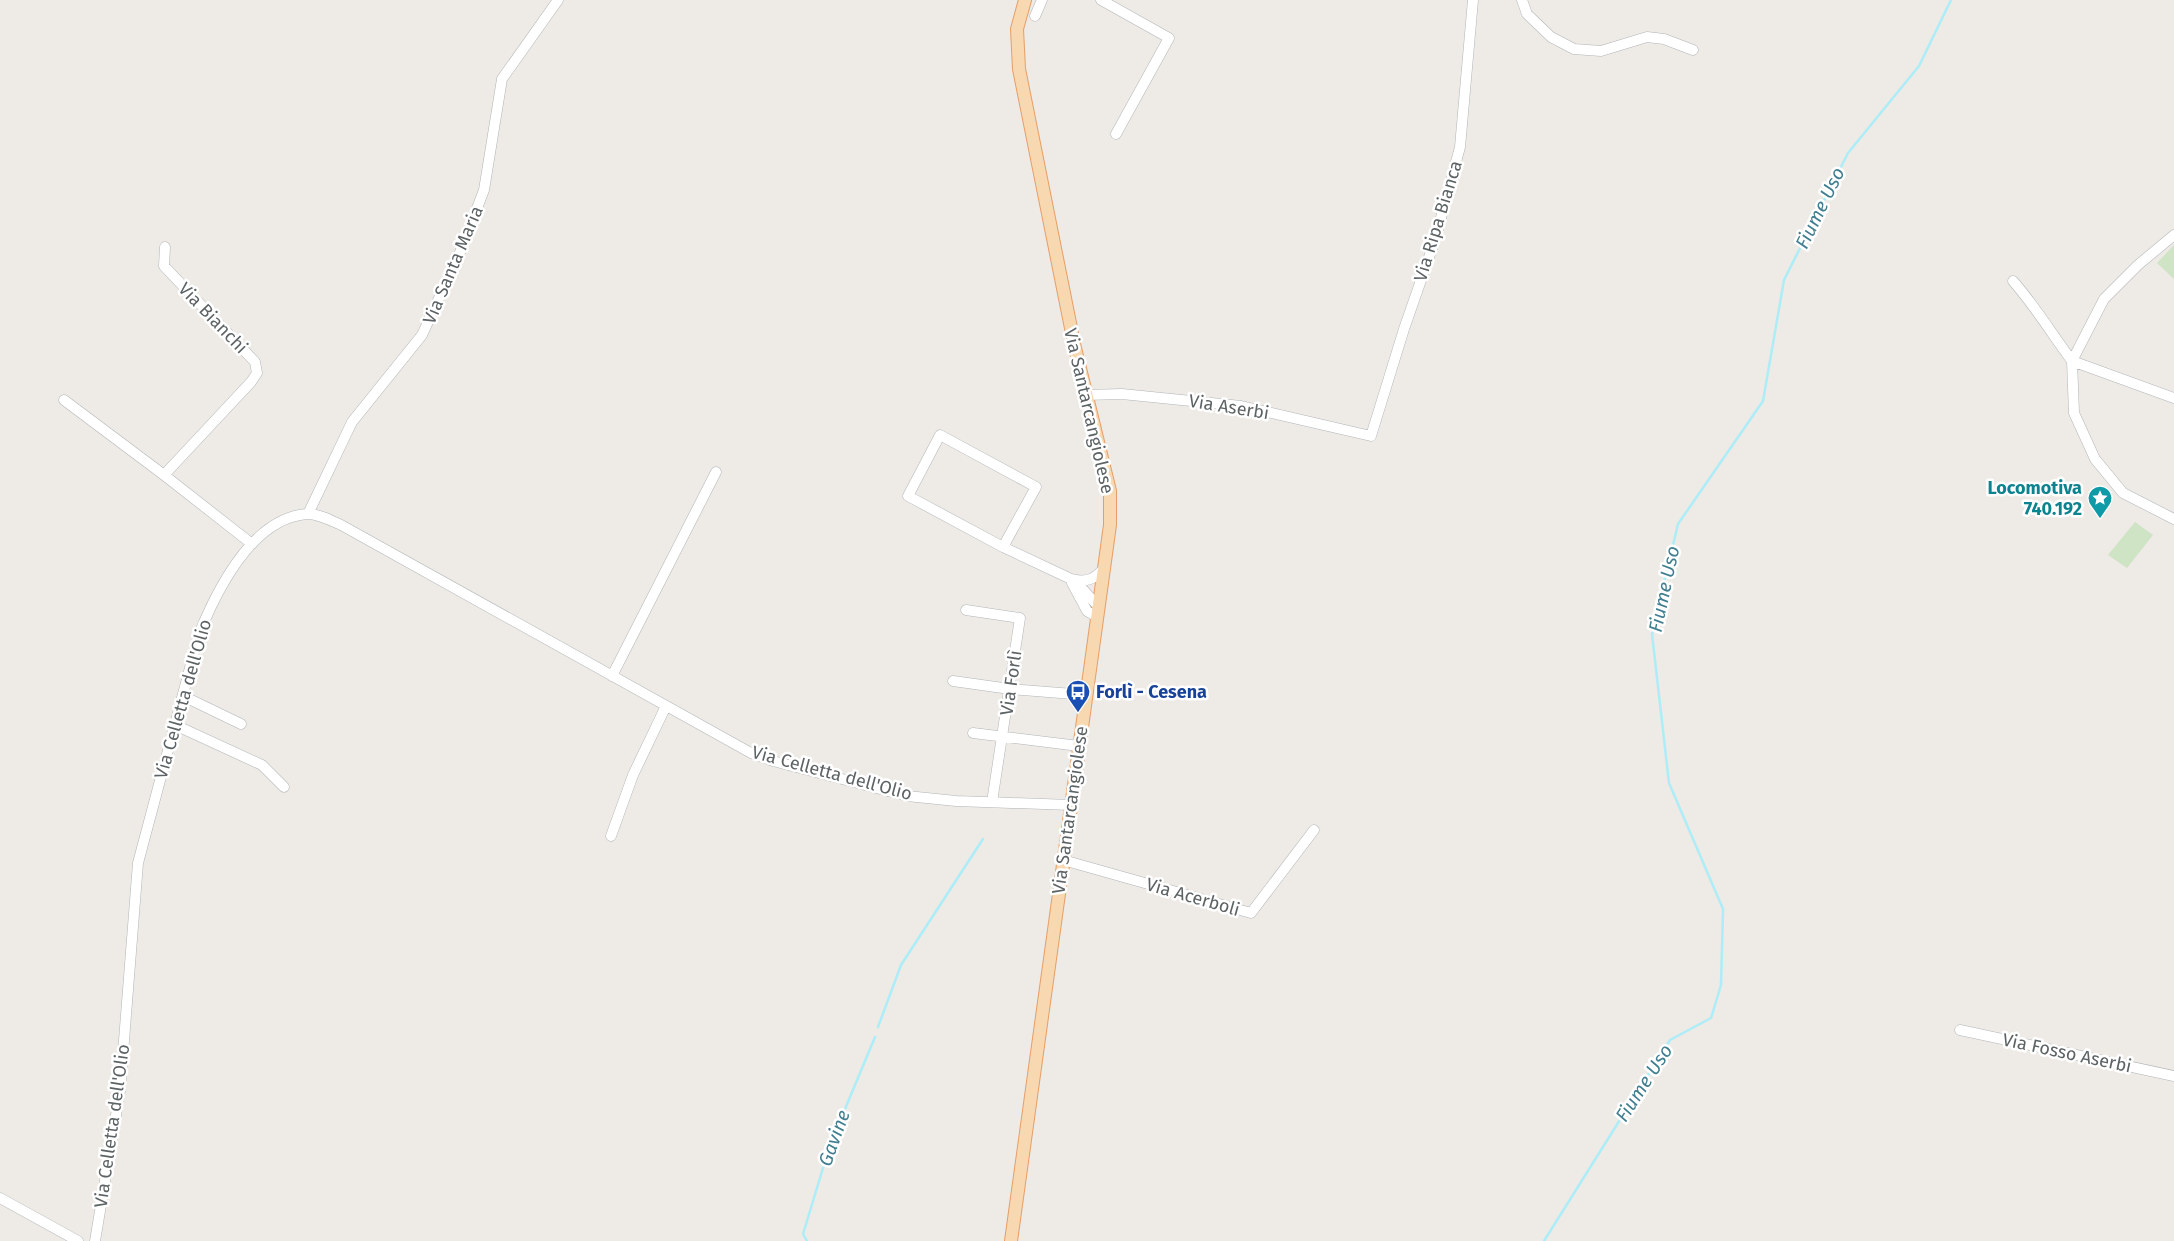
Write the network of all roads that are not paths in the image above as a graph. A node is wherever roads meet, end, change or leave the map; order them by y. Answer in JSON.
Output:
{"nodes":[{"id":1,"x":558,"y":0,"type":"edge"},
{"id":2,"x":1026,"y":0,"type":"edge"},
{"id":3,"x":1042,"y":0,"type":"edge"},
{"id":4,"x":1101,"y":0,"type":"edge"},
{"id":5,"x":1473,"y":0,"type":"edge"},
{"id":6,"x":1522,"y":0,"type":"edge"},
{"id":7,"x":1035,"y":16,"type":"dead end"},
{"id":8,"x":1693,"y":50,"type":"dead end"},
{"id":9,"x":1116,"y":134,"type":"dead end"},
{"id":10,"x":2174,"y":235,"type":"edge"},
{"id":11,"x":165,"y":247,"type":"dead end"},
{"id":12,"x":2013,"y":281,"type":"dead end"},
{"id":13,"x":2072,"y":361,"type":"junction"},
{"id":14,"x":1086,"y":394,"type":"junction"},
{"id":15,"x":2174,"y":398,"type":"edge"},
{"id":16,"x":64,"y":400,"type":"dead end"},
{"id":17,"x":1371,"y":436,"type":"joint"},
{"id":18,"x":716,"y":472,"type":"dead end"},
{"id":19,"x":164,"y":475,"type":"junction"},
{"id":20,"x":308,"y":514,"type":"junction"},
{"id":21,"x":2174,"y":519,"type":"edge"},
{"id":22,"x":252,"y":544,"type":"junction"},
{"id":23,"x":1004,"y":546,"type":"junction"},
{"id":24,"x":1106,"y":566,"type":"junction"},
{"id":25,"x":1069,"y":578,"type":"junction"},
{"id":26,"x":966,"y":610,"type":"dead end"},
{"id":27,"x":1097,"y":611,"type":"junction"},
{"id":28,"x":612,"y":676,"type":"junction"},
{"id":29,"x":953,"y":681,"type":"dead end"},
{"id":30,"x":1010,"y":689,"type":"junction"},
{"id":31,"x":1086,"y":695,"type":"junction"},
{"id":32,"x":183,"y":696,"type":"junction"},
{"id":33,"x":666,"y":706,"type":"junction"},
{"id":34,"x":240,"y":724,"type":"dead end"},
{"id":35,"x":175,"y":725,"type":"junction"},
{"id":36,"x":973,"y":733,"type":"dead end"},
{"id":37,"x":1003,"y":737,"type":"junction"},
{"id":38,"x":1079,"y":746,"type":"junction"},
{"id":39,"x":284,"y":787,"type":"dead end"},
{"id":40,"x":992,"y":802,"type":"junction"},
{"id":41,"x":1070,"y":805,"type":"junction"},
{"id":42,"x":1314,"y":830,"type":"dead end"},
{"id":43,"x":611,"y":836,"type":"dead end"},
{"id":44,"x":1063,"y":860,"type":"junction"},
{"id":45,"x":1960,"y":1030,"type":"dead end"},
{"id":46,"x":2174,"y":1076,"type":"edge"},
{"id":47,"x":0,"y":1198,"type":"edge"},
{"id":48,"x":78,"y":1241,"type":"edge"},
{"id":49,"x":95,"y":1241,"type":"edge"},
{"id":50,"x":1011,"y":1241,"type":"edge"}],
"edges":[{"from":1,"to":20,"type":"street","name":"Via Santa Maria"},
{"from":2,"to":14,"type":"main road","name":"Via Santarcangiolese"},
{"from":3,"to":7,"type":"street"},
{"from":4,"to":9,"type":"street"},
{"from":5,"to":17,"type":"street","name":"Via Ripa Bianca"},
{"from":6,"to":8,"type":"street"},
{"from":10,"to":13,"type":"street"},
{"from":11,"to":19,"type":"street","name":"Via Bianchi"},
{"from":12,"to":13,"type":"street"},
{"from":13,"to":15,"type":"street"},
{"from":13,"to":21,"type":"street"},
{"from":14,"to":17,"type":"street","name":"Via Aserbi"},
{"from":14,"to":24,"type":"main road","name":"Via Santarcangiolese"},
{"from":16,"to":19,"type":"street"},
{"from":18,"to":28,"type":"street"},
{"from":19,"to":22,"type":"street"},
{"from":20,"to":22,"type":"street","name":"Via Celletta dell'Olio"},
{"from":20,"to":28,"type":"street","name":"Via Celletta dell'Olio"},
{"from":22,"to":32,"type":"street","name":"Via Celletta dell'Olio"},
{"from":23,"to":23,"type":"street"},
{"from":23,"to":25,"type":"street"},
{"from":24,"to":25,"type":"street"},
{"from":24,"to":27,"type":"main road","name":"Via Santarcangiolese"},
{"from":25,"to":27,"type":"street"},
{"from":26,"to":30,"type":"street","name":"Via Forlì"},
{"from":27,"to":31,"type":"main road","name":"Via Santarcangiolese"},
{"from":28,"to":33,"type":"street","name":"Via Celletta dell'Olio"},
{"from":29,"to":30,"type":"street"},
{"from":30,"to":31,"type":"street"},
{"from":30,"to":37,"type":"street","name":"Via Forlì"},
{"from":31,"to":38,"type":"main road","name":"Via Santarcangiolese"},
{"from":32,"to":34,"type":"street"},
{"from":32,"to":35,"type":"street","name":"Via Celletta dell'Olio"},
{"from":33,"to":40,"type":"street","name":"Via Celletta dell'Olio"},
{"from":33,"to":43,"type":"street"},
{"from":35,"to":39,"type":"street"},
{"from":35,"to":49,"type":"street","name":"Via Celletta dell'Olio"},
{"from":36,"to":37,"type":"street"},
{"from":37,"to":38,"type":"street"},
{"from":37,"to":40,"type":"street","name":"Via Forlì"},
{"from":38,"to":41,"type":"main road","name":"Via Santarcangiolese"},
{"from":40,"to":41,"type":"street","name":"Via Celletta dell'Olio"},
{"from":41,"to":44,"type":"main road","name":"Via Santarcangiolese"},
{"from":42,"to":44,"type":"street","name":"Via Acerboli"},
{"from":44,"to":50,"type":"main road","name":"Via Santarcangiolese"},
{"from":45,"to":46,"type":"street","name":"Via Fosso Aserbi"},
{"from":47,"to":48,"type":"street"}]}
